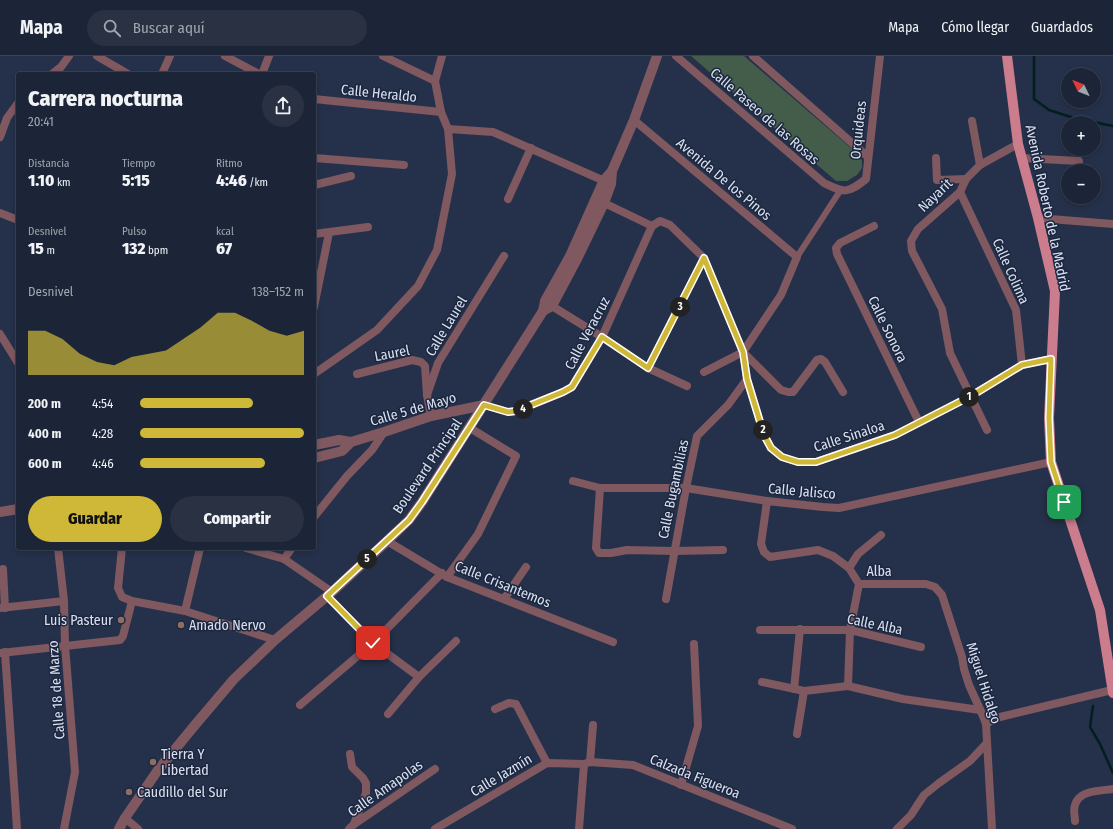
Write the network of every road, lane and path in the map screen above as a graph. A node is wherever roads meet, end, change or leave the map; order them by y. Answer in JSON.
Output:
{"nodes":[{"id":1,"x":69,"y":56,"type":"edge"},
{"id":2,"x":97,"y":56,"type":"edge"},
{"id":3,"x":170,"y":56,"type":"edge"},
{"id":4,"x":225,"y":56,"type":"edge"},
{"id":5,"x":269,"y":56,"type":"edge"},
{"id":6,"x":383,"y":56,"type":"edge"},
{"id":7,"x":442,"y":56,"type":"edge"},
{"id":8,"x":656,"y":56,"type":"edge"},
{"id":9,"x":676,"y":56,"type":"edge"},
{"id":10,"x":753,"y":56,"type":"edge"},
{"id":11,"x":880,"y":56,"type":"edge"},
{"id":12,"x":1006,"y":56,"type":"edge"},
{"id":13,"x":55,"y":72,"type":"edge"},
{"id":14,"x":125,"y":72,"type":"edge"},
{"id":15,"x":163,"y":72,"type":"edge"},
{"id":16,"x":256,"y":72,"type":"edge"},
{"id":17,"x":261,"y":72,"type":"edge"},
{"id":18,"x":435,"y":81,"type":"junction"},
{"id":19,"x":316,"y":100,"type":"edge"},
{"id":20,"x":16,"y":106,"type":"edge"},
{"id":21,"x":441,"y":112,"type":"junction"},
{"id":22,"x":634,"y":120,"type":"junction"},
{"id":23,"x":972,"y":121,"type":"dead end"},
{"id":24,"x":448,"y":129,"type":"junction"},
{"id":25,"x":0,"y":137,"type":"edge"},
{"id":26,"x":1018,"y":144,"type":"junction"},
{"id":27,"x":531,"y":148,"type":"junction"},
{"id":28,"x":868,"y":157,"type":"junction"},
{"id":29,"x":316,"y":158,"type":"edge"},
{"id":30,"x":936,"y":158,"type":"dead end"},
{"id":31,"x":1021,"y":158,"type":"junction"},
{"id":32,"x":1080,"y":160,"type":"dead end"},
{"id":33,"x":404,"y":165,"type":"dead end"},
{"id":34,"x":980,"y":165,"type":"junction"},
{"id":35,"x":351,"y":176,"type":"dead end"},
{"id":36,"x":966,"y":179,"type":"junction"},
{"id":37,"x":608,"y":182,"type":"junction"},
{"id":38,"x":316,"y":185,"type":"edge"},
{"id":39,"x":840,"y":191,"type":"junction"},
{"id":40,"x":960,"y":192,"type":"junction"},
{"id":41,"x":508,"y":199,"type":"dead end"},
{"id":42,"x":600,"y":201,"type":"junction"},
{"id":43,"x":0,"y":213,"type":"edge"},
{"id":44,"x":1038,"y":218,"type":"junction"},
{"id":45,"x":16,"y":219,"type":"edge"},
{"id":46,"x":1113,"y":224,"type":"edge"},
{"id":47,"x":652,"y":226,"type":"junction"},
{"id":48,"x":874,"y":226,"type":"dead end"},
{"id":49,"x":368,"y":227,"type":"dead end"},
{"id":50,"x":329,"y":233,"type":"junction"},
{"id":51,"x":316,"y":234,"type":"edge"},
{"id":52,"x":504,"y":256,"type":"dead end"},
{"id":53,"x":797,"y":257,"type":"junction"},
{"id":54,"x":704,"y":258,"type":"junction"},
{"id":55,"x":316,"y":297,"type":"edge"},
{"id":56,"x":547,"y":306,"type":"junction"},
{"id":57,"x":0,"y":334,"type":"edge"},
{"id":58,"x":602,"y":337,"type":"junction"},
{"id":59,"x":743,"y":352,"type":"junction"},
{"id":60,"x":1051,"y":359,"type":"junction"},
{"id":61,"x":16,"y":360,"type":"edge"},
{"id":62,"x":1022,"y":365,"type":"junction"},
{"id":63,"x":648,"y":368,"type":"junction"},
{"id":64,"x":704,"y":372,"type":"dead end"},
{"id":65,"x":316,"y":373,"type":"edge"},
{"id":66,"x":358,"y":374,"type":"dead end"},
{"id":67,"x":747,"y":379,"type":"junction"},
{"id":68,"x":687,"y":386,"type":"dead end"},
{"id":69,"x":843,"y":392,"type":"dead end"},
{"id":70,"x":427,"y":395,"type":"junction"},
{"id":71,"x":971,"y":396,"type":"junction"},
{"id":72,"x":484,"y":405,"type":"junction"},
{"id":73,"x":430,"y":416,"type":"junction"},
{"id":74,"x":919,"y":422,"type":"junction"},
{"id":75,"x":470,"y":428,"type":"junction"},
{"id":76,"x":987,"y":430,"type":"dead end"},
{"id":77,"x":384,"y":432,"type":"junction"},
{"id":78,"x":351,"y":442,"type":"junction"},
{"id":79,"x":316,"y":446,"type":"edge"},
{"id":80,"x":316,"y":458,"type":"edge"},
{"id":81,"x":1051,"y":462,"type":"junction"},
{"id":82,"x":573,"y":481,"type":"dead end"},
{"id":83,"x":600,"y":488,"type":"junction"},
{"id":84,"x":686,"y":488,"type":"junction"},
{"id":85,"x":767,"y":501,"type":"junction"},
{"id":86,"x":16,"y":509,"type":"edge"},
{"id":87,"x":0,"y":512,"type":"edge"},
{"id":88,"x":316,"y":515,"type":"edge"},
{"id":89,"x":881,"y":535,"type":"dead end"},
{"id":90,"x":387,"y":541,"type":"junction"},
{"id":91,"x":58,"y":550,"type":"edge"},
{"id":92,"x":122,"y":550,"type":"edge"},
{"id":93,"x":200,"y":550,"type":"edge"},
{"id":94,"x":253,"y":550,"type":"edge"},
{"id":95,"x":291,"y":550,"type":"edge"},
{"id":96,"x":723,"y":550,"type":"dead end"},
{"id":97,"x":674,"y":551,"type":"junction"},
{"id":98,"x":284,"y":559,"type":"junction"},
{"id":99,"x":526,"y":567,"type":"dead end"},
{"id":100,"x":849,"y":568,"type":"junction"},
{"id":101,"x":3,"y":569,"type":"dead end"},
{"id":102,"x":445,"y":575,"type":"junction"},
{"id":103,"x":859,"y":584,"type":"junction"},
{"id":104,"x":330,"y":594,"type":"junction"},
{"id":105,"x":942,"y":595,"type":"joint"},
{"id":106,"x":504,"y":599,"type":"junction"},
{"id":107,"x":666,"y":599,"type":"dead end"},
{"id":108,"x":64,"y":601,"type":"junction"},
{"id":109,"x":132,"y":601,"type":"junction"},
{"id":110,"x":3,"y":608,"type":"edge"},
{"id":111,"x":185,"y":612,"type":"junction"},
{"id":112,"x":800,"y":629,"type":"junction"},
{"id":113,"x":760,"y":630,"type":"dead end"},
{"id":114,"x":850,"y":630,"type":"junction"},
{"id":115,"x":275,"y":640,"type":"junction"},
{"id":116,"x":456,"y":641,"type":"dead end"},
{"id":117,"x":613,"y":642,"type":"dead end"},
{"id":118,"x":373,"y":643,"type":"junction"},
{"id":119,"x":694,"y":644,"type":"dead end"},
{"id":120,"x":65,"y":646,"type":"junction"},
{"id":121,"x":921,"y":647,"type":"dead end"},
{"id":122,"x":2,"y":652,"type":"edge"},
{"id":123,"x":419,"y":677,"type":"junction"},
{"id":124,"x":762,"y":682,"type":"dead end"},
{"id":125,"x":848,"y":686,"type":"junction"},
{"id":126,"x":794,"y":689,"type":"junction"},
{"id":127,"x":1112,"y":691,"type":"edge"},
{"id":128,"x":804,"y":692,"type":"junction"},
{"id":129,"x":300,"y":705,"type":"dead end"},
{"id":130,"x":495,"y":709,"type":"dead end"},
{"id":131,"x":980,"y":710,"type":"junction"},
{"id":132,"x":388,"y":714,"type":"dead end"},
{"id":133,"x":986,"y":724,"type":"junction"},
{"id":134,"x":593,"y":725,"type":"dead end"},
{"id":135,"x":797,"y":734,"type":"dead end"},
{"id":136,"x":986,"y":744,"type":"junction"},
{"id":137,"x":350,"y":754,"type":"dead end"},
{"id":138,"x":547,"y":763,"type":"junction"},
{"id":139,"x":587,"y":763,"type":"junction"},
{"id":140,"x":435,"y":769,"type":"dead end"},
{"id":141,"x":681,"y":785,"type":"junction"},
{"id":142,"x":1113,"y":789,"type":"edge"},
{"id":143,"x":125,"y":818,"type":"junction"},
{"id":144,"x":1075,"y":821,"type":"dead end"},
{"id":145,"x":351,"y":827,"type":"edge"},
{"id":146,"x":16,"y":829,"type":"edge"},
{"id":147,"x":64,"y":829,"type":"edge"},
{"id":148,"x":119,"y":829,"type":"edge"},
{"id":149,"x":138,"y":829,"type":"edge"},
{"id":150,"x":436,"y":829,"type":"edge"},
{"id":151,"x":580,"y":829,"type":"edge"},
{"id":152,"x":792,"y":829,"type":"edge"},
{"id":153,"x":897,"y":829,"type":"edge"},
{"id":154,"x":992,"y":829,"type":"edge"}],
"edges":[{"from":1,"to":13,"type":"street"},
{"from":2,"to":14,"type":"street"},
{"from":3,"to":15,"type":"street"},
{"from":4,"to":16,"type":"street"},
{"from":5,"to":17,"type":"street"},
{"from":6,"to":18,"type":"street"},
{"from":7,"to":18,"type":"street"},
{"from":8,"to":22,"type":"street","name":"Boulevard Principal"},
{"from":9,"to":39,"type":"street","name":"Calle Paseo de las Rosas"},
{"from":10,"to":28,"type":"street"},
{"from":11,"to":28,"type":"street","name":"Orquideas"},
{"from":12,"to":26,"type":"main road","name":"Avenida Roberto de la Madrid"},
{"from":18,"to":21,"type":"street"},
{"from":19,"to":21,"type":"street","name":"Calle Heraldo"},
{"from":20,"to":25,"type":"street"},
{"from":21,"to":24,"type":"street"},
{"from":22,"to":37,"type":"street","name":"Boulevard Principal"},
{"from":22,"to":53,"type":"street","name":"Avenida De los Pinos"},
{"from":23,"to":34,"type":"street"},
{"from":24,"to":27,"type":"street"},
{"from":24,"to":65,"type":"street"},
{"from":26,"to":31,"type":"main road","name":"Avenida Roberto de la Madrid"},
{"from":26,"to":34,"type":"street","name":"Nayarit"},
{"from":27,"to":37,"type":"street"},
{"from":27,"to":41,"type":"street"},
{"from":28,"to":39,"type":"street","name":"Orquideas"},
{"from":29,"to":33,"type":"street"},
{"from":30,"to":36,"type":"street"},
{"from":31,"to":32,"type":"street"},
{"from":31,"to":44,"type":"main road","name":"Avenida Roberto de la Madrid"},
{"from":34,"to":36,"type":"street","name":"Nayarit"},
{"from":35,"to":38,"type":"street"},
{"from":36,"to":40,"type":"street","name":"Nayarit"},
{"from":37,"to":42,"type":"street","name":"Boulevard Principal"},
{"from":39,"to":53,"type":"street"},
{"from":40,"to":62,"type":"street","name":"Calle Colima"},
{"from":40,"to":71,"type":"street","name":"Nayarit"},
{"from":42,"to":47,"type":"street"},
{"from":42,"to":56,"type":"street","name":"Boulevard Principal"},
{"from":43,"to":45,"type":"street"},
{"from":44,"to":46,"type":"street"},
{"from":44,"to":60,"type":"main road","name":"Avenida Roberto de la Madrid"},
{"from":47,"to":54,"type":"street"},
{"from":47,"to":58,"type":"street","name":"Calle Veracruz"},
{"from":48,"to":74,"type":"street","name":"Calle Sonora"},
{"from":49,"to":50,"type":"street"},
{"from":50,"to":51,"type":"street"},
{"from":50,"to":55,"type":"street"},
{"from":52,"to":70,"type":"street","name":"Calle Laurel"},
{"from":53,"to":59,"type":"street"},
{"from":54,"to":59,"type":"street","name":"Calle Sinaloa"},
{"from":54,"to":63,"type":"street"},
{"from":56,"to":58,"type":"street"},
{"from":56,"to":72,"type":"street","name":"Boulevard Principal"},
{"from":57,"to":61,"type":"street"},
{"from":58,"to":63,"type":"street"},
{"from":58,"to":72,"type":"street","name":"Calle Veracruz"},
{"from":59,"to":64,"type":"street"},
{"from":59,"to":67,"type":"street","name":"Calle Sinaloa"},
{"from":59,"to":69,"type":"street"},
{"from":60,"to":62,"type":"street","name":"Calle Sinaloa"},
{"from":60,"to":81,"type":"main road","name":"Avenida Roberto de la Madrid"},
{"from":62,"to":71,"type":"street","name":"Calle Sinaloa"},
{"from":63,"to":68,"type":"street"},
{"from":66,"to":70,"type":"street","name":"Laurel"},
{"from":67,"to":74,"type":"street","name":"Calle Sinaloa"},
{"from":67,"to":84,"type":"street","name":"Calle Bugambilias"},
{"from":70,"to":73,"type":"street","name":"Calle Laurel"},
{"from":71,"to":74,"type":"street","name":"Calle Sinaloa"},
{"from":71,"to":76,"type":"street"},
{"from":72,"to":73,"type":"street","name":"Calle 5 de Mayo"},
{"from":72,"to":75,"type":"street","name":"Boulevard Principal"},
{"from":73,"to":77,"type":"street","name":"Calle 5 de Mayo"},
{"from":75,"to":90,"type":"street","name":"Boulevard Principal"},
{"from":75,"to":102,"type":"street"},
{"from":77,"to":78,"type":"street","name":"Calle 5 de Mayo"},
{"from":77,"to":88,"type":"street"},
{"from":78,"to":79,"type":"street","name":"Calle 5 de Mayo"},
{"from":78,"to":80,"type":"street","name":"Calle 5 de Mayo"},
{"from":81,"to":85,"type":"street","name":"Calle Jalisco"},
{"from":81,"to":127,"type":"main road","name":"Avenida Roberto de la Madrid"},
{"from":82,"to":83,"type":"street","name":"Calle Jalisco"},
{"from":83,"to":84,"type":"street","name":"Calle Jalisco"},
{"from":83,"to":97,"type":"street"},
{"from":84,"to":85,"type":"street","name":"Calle Jalisco"},
{"from":84,"to":97,"type":"street","name":"Calle Bugambilias"},
{"from":85,"to":100,"type":"street"},
{"from":86,"to":87,"type":"street"},
{"from":89,"to":100,"type":"street"},
{"from":90,"to":102,"type":"street","name":"Calle Crisantemos"},
{"from":90,"to":104,"type":"street","name":"Boulevard Principal"},
{"from":91,"to":108,"type":"street","name":"Calle 18 de Marzo"},
{"from":92,"to":109,"type":"street"},
{"from":93,"to":111,"type":"street"},
{"from":94,"to":98,"type":"street"},
{"from":95,"to":98,"type":"street"},
{"from":96,"to":97,"type":"street"},
{"from":97,"to":107,"type":"street","name":"Calle Bugambilias"},
{"from":98,"to":104,"type":"street"},
{"from":99,"to":106,"type":"street"},
{"from":100,"to":103,"type":"street"},
{"from":101,"to":110,"type":"street"},
{"from":102,"to":106,"type":"street","name":"Calle Crisantemos"},
{"from":102,"to":118,"type":"street"},
{"from":103,"to":105,"type":"street","name":"Alba"},
{"from":103,"to":114,"type":"street","name":"Alba"},
{"from":104,"to":115,"type":"street","name":"Boulevard Principal"},
{"from":104,"to":118,"type":"street"},
{"from":105,"to":131,"type":"street","name":"Miguel Hidalgo"},
{"from":106,"to":117,"type":"street","name":"Calle Crisantemos"},
{"from":108,"to":110,"type":"street"},
{"from":108,"to":120,"type":"street","name":"Calle 18 de Marzo"},
{"from":109,"to":111,"type":"street"},
{"from":109,"to":120,"type":"street"},
{"from":111,"to":115,"type":"street"},
{"from":112,"to":113,"type":"street","name":"Calle Alba"},
{"from":112,"to":114,"type":"street","name":"Calle Alba"},
{"from":112,"to":126,"type":"street"},
{"from":114,"to":121,"type":"street","name":"Calle Alba"},
{"from":114,"to":125,"type":"street","name":"Alba"},
{"from":115,"to":143,"type":"street","name":"Boulevard Principal"},
{"from":116,"to":123,"type":"street"},
{"from":118,"to":123,"type":"street"},
{"from":118,"to":129,"type":"street"},
{"from":119,"to":141,"type":"street"},
{"from":120,"to":122,"type":"street"},
{"from":120,"to":147,"type":"street","name":"Calle 18 de Marzo"},
{"from":122,"to":146,"type":"street"},
{"from":123,"to":132,"type":"street"},
{"from":124,"to":126,"type":"street"},
{"from":125,"to":128,"type":"street"},
{"from":125,"to":131,"type":"street"},
{"from":126,"to":128,"type":"street"},
{"from":127,"to":133,"type":"street"},
{"from":128,"to":135,"type":"street"},
{"from":130,"to":138,"type":"street"},
{"from":131,"to":133,"type":"street","name":"Miguel Hidalgo"},
{"from":133,"to":136,"type":"street","name":"Miguel Hidalgo"},
{"from":134,"to":139,"type":"street"},
{"from":136,"to":153,"type":"street"},
{"from":136,"to":154,"type":"street","name":"Miguel Hidalgo"},
{"from":137,"to":145,"type":"street"},
{"from":138,"to":139,"type":"street","name":"Calle Jazmín"},
{"from":138,"to":150,"type":"street","name":"Calle Jazmín"},
{"from":139,"to":141,"type":"street","name":"Calzada Figueroa"},
{"from":139,"to":151,"type":"street"},
{"from":140,"to":145,"type":"street","name":"Calle Amapolas"},
{"from":141,"to":152,"type":"street","name":"Calzada Figueroa"},
{"from":142,"to":144,"type":"street"},
{"from":143,"to":148,"type":"street","name":"Boulevard Principal"},
{"from":143,"to":149,"type":"street"}]}
